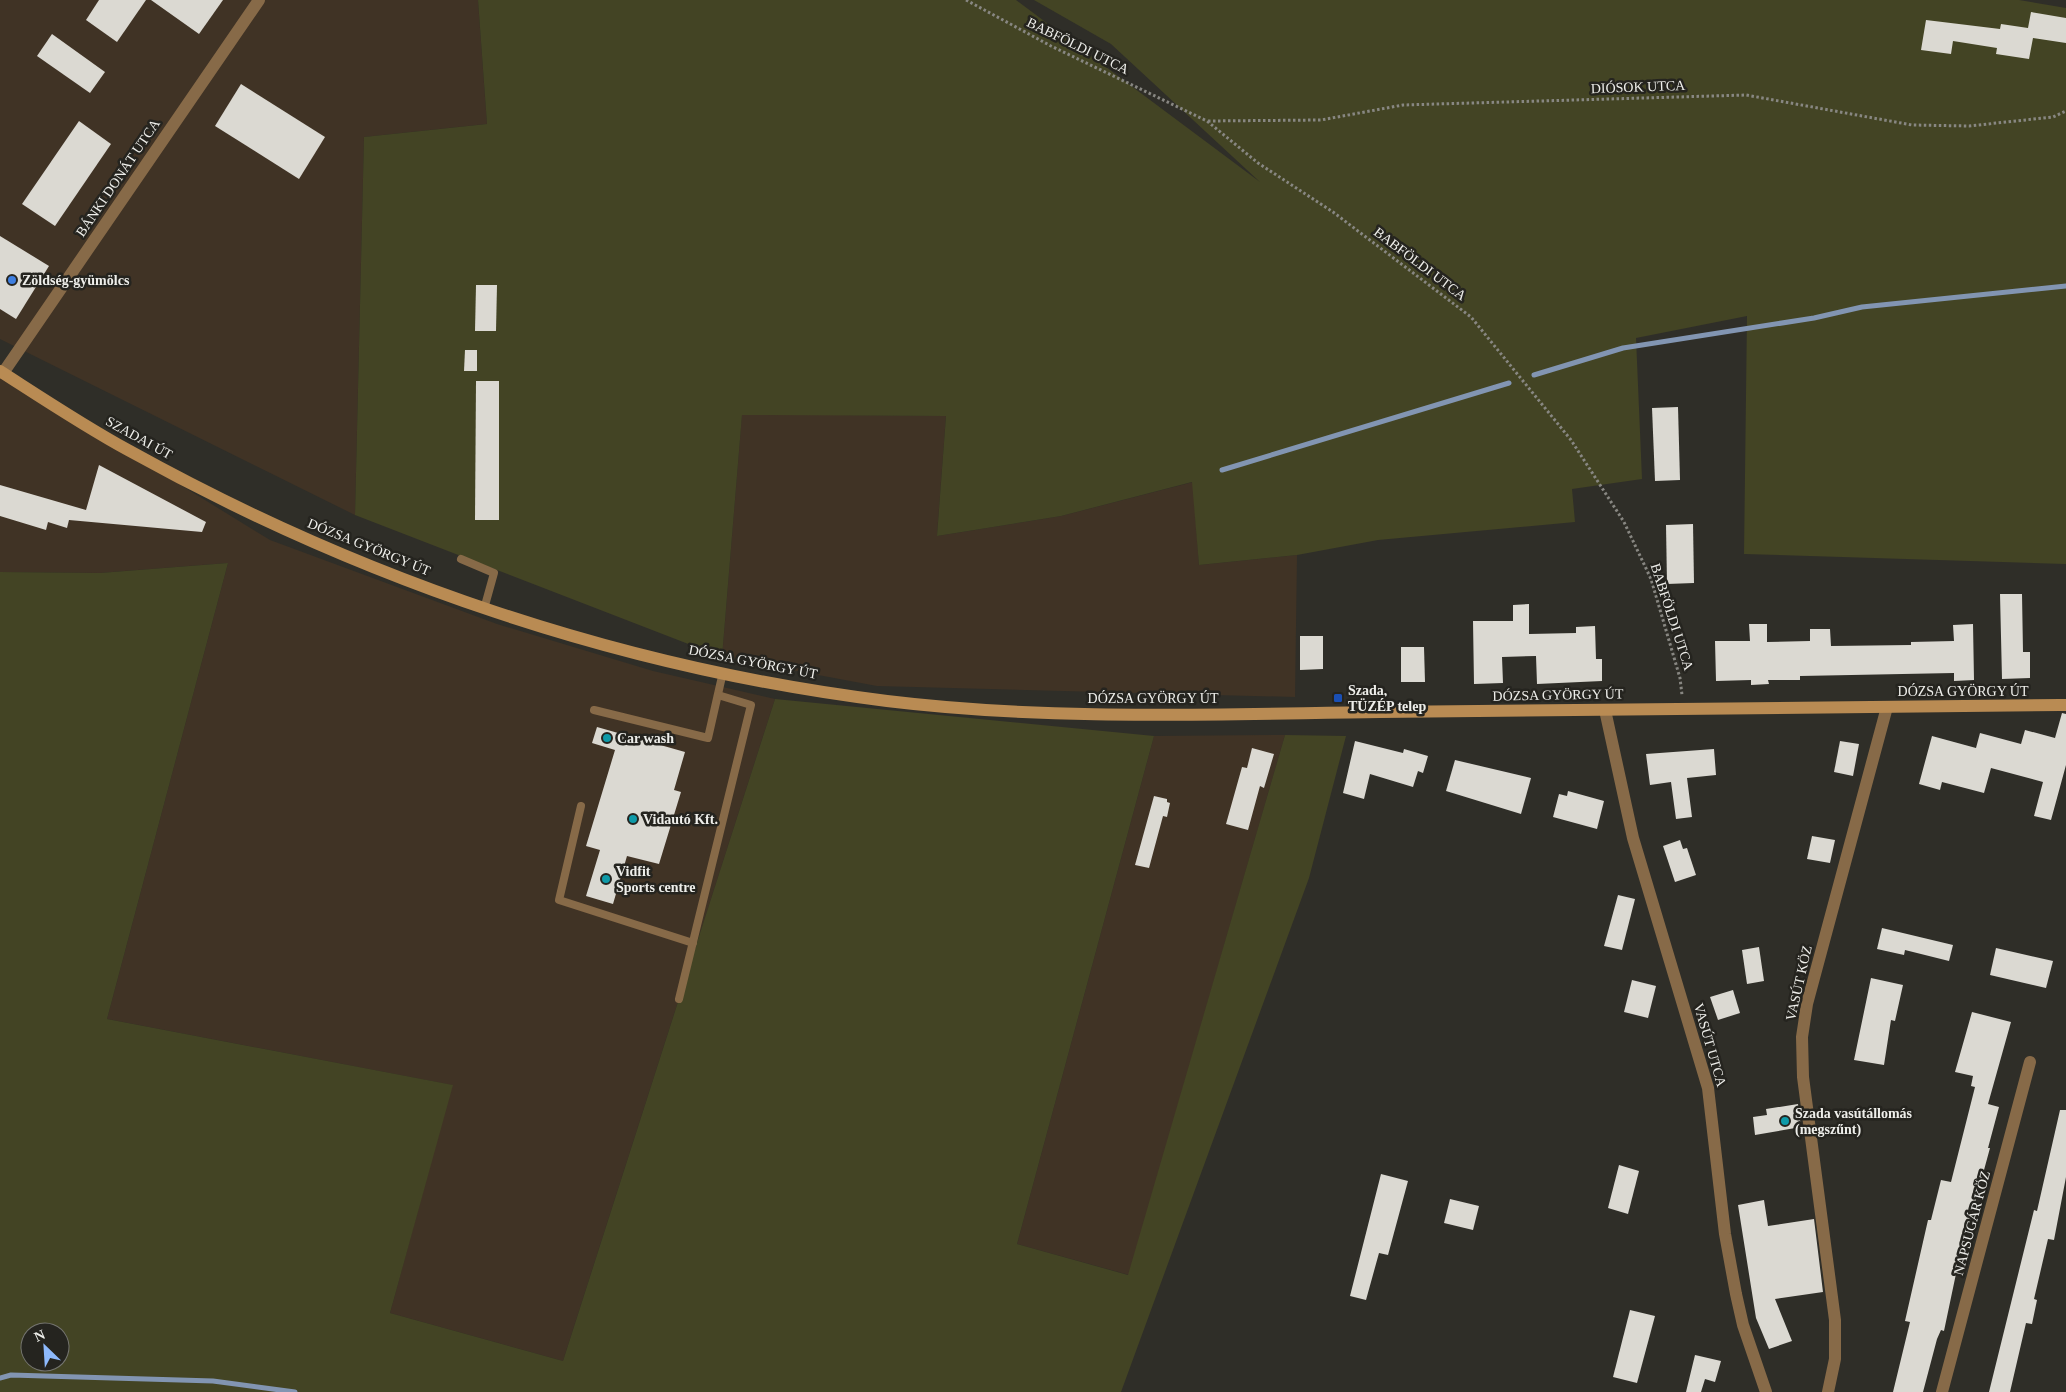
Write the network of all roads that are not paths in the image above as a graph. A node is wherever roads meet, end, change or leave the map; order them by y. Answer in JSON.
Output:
{"nodes":[{"id":1,"x":259,"y":0,"type":"edge"},
{"id":2,"x":1,"y":372,"type":"edge"},
{"id":3,"x":268,"y":521,"type":"joint"},
{"id":4,"x":461,"y":560,"type":"dead end"},
{"id":5,"x":484,"y":609,"type":"junction"},
{"id":6,"x":723,"y":672,"type":"junction"},
{"id":7,"x":718,"y":695,"type":"junction"},
{"id":8,"x":2066,"y":705,"type":"edge"},
{"id":9,"x":1887,"y":707,"type":"junction"},
{"id":10,"x":594,"y":710,"type":"dead end"},
{"id":11,"x":1605,"y":710,"type":"junction"},
{"id":12,"x":581,"y":806,"type":"dead end"},
{"id":13,"x":693,"y":943,"type":"junction"},
{"id":14,"x":679,"y":999,"type":"dead end"},
{"id":15,"x":2030,"y":1062,"type":"dead end"},
{"id":16,"x":1766,"y":1392,"type":"edge"},
{"id":17,"x":1828,"y":1392,"type":"edge"},
{"id":18,"x":1942,"y":1392,"type":"edge"}],
"edges":[{"from":1,"to":2,"type":"street","name":"BÁNKI DONÁT UTCA"},
{"from":2,"to":3,"type":"main road","name":"SZADAI ÚT"},
{"from":3,"to":5,"type":"main road","name":"DÓZSA GYÖRGY ÚT"},
{"from":4,"to":5,"type":"lane"},
{"from":5,"to":6,"type":"main road","name":"DÓZSA GYÖRGY ÚT"},
{"from":6,"to":7,"type":"lane"},
{"from":6,"to":11,"type":"main road","name":"DÓZSA GYÖRGY ÚT"},
{"from":7,"to":10,"type":"lane"},
{"from":7,"to":13,"type":"lane"},
{"from":8,"to":9,"type":"main road","name":"DÓZSA GYÖRGY ÚT"},
{"from":9,"to":11,"type":"main road","name":"DÓZSA GYÖRGY ÚT"},
{"from":9,"to":17,"type":"street","name":"VASÚT KÖZ"},
{"from":11,"to":16,"type":"street","name":"VASÚT UTCA"},
{"from":12,"to":13,"type":"lane"},
{"from":13,"to":14,"type":"lane"},
{"from":15,"to":18,"type":"street","name":"NAPSUGÁR KÖZ"}]}
